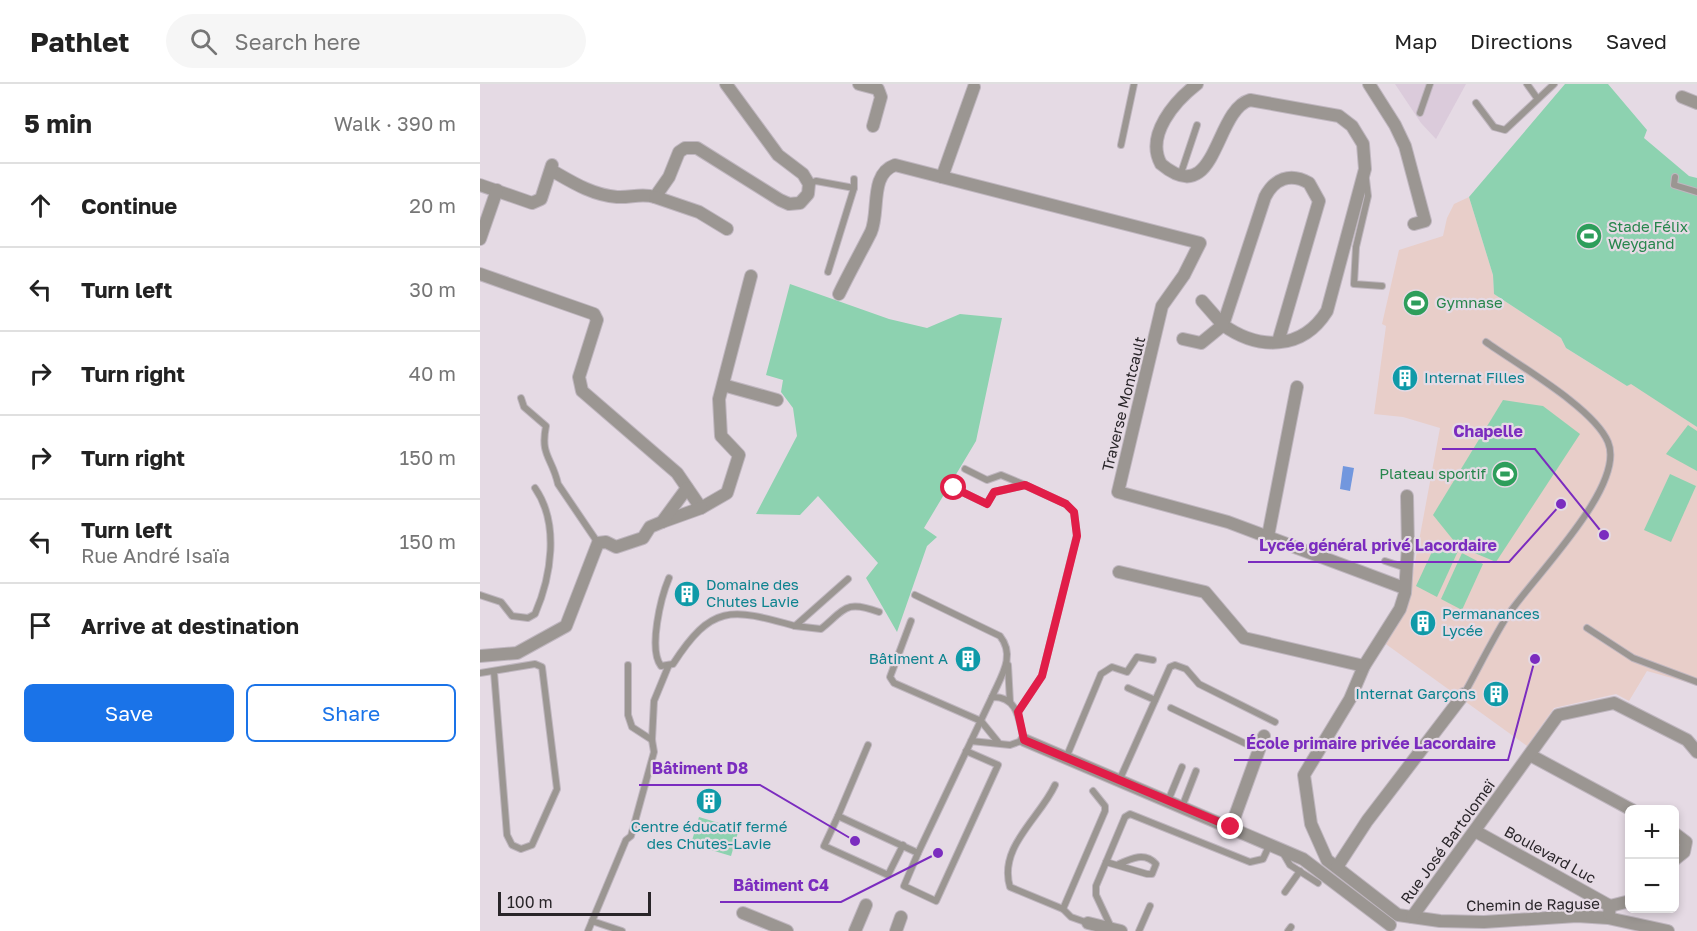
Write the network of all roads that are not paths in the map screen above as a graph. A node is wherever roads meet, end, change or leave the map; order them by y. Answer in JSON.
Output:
{"nodes":[{"id":1,"x":726,"y":84,"type":"edge"},
{"id":2,"x":859,"y":84,"type":"edge"},
{"id":3,"x":1134,"y":84,"type":"edge"},
{"id":4,"x":1197,"y":84,"type":"edge"},
{"id":5,"x":1369,"y":84,"type":"edge"},
{"id":6,"x":1430,"y":84,"type":"edge"},
{"id":7,"x":1527,"y":84,"type":"edge"},
{"id":8,"x":1554,"y":84,"type":"edge"},
{"id":9,"x":974,"y":87,"type":"dead end"},
{"id":10,"x":1682,"y":97,"type":"dead end"},
{"id":11,"x":1537,"y":98,"type":"junction"},
{"id":12,"x":1476,"y":103,"type":"dead end"},
{"id":13,"x":1697,"y":103,"type":"edge"},
{"id":14,"x":1420,"y":113,"type":"dead end"},
{"id":15,"x":1197,"y":125,"type":"dead end"},
{"id":16,"x":873,"y":126,"type":"dead end"},
{"id":17,"x":1121,"y":145,"type":"dead end"},
{"id":18,"x":1365,"y":169,"type":"junction"},
{"id":19,"x":1180,"y":176,"type":"junction"},
{"id":20,"x":942,"y":177,"type":"junction"},
{"id":21,"x":1675,"y":177,"type":"dead end"},
{"id":22,"x":854,"y":179,"type":"dead end"},
{"id":23,"x":809,"y":184,"type":"junction"},
{"id":24,"x":480,"y":185,"type":"edge"},
{"id":25,"x":854,"y":188,"type":"junction"},
{"id":26,"x":497,"y":190,"type":"junction"},
{"id":27,"x":1695,"y":192,"type":"edge"},
{"id":28,"x":655,"y":197,"type":"junction"},
{"id":29,"x":1414,"y":224,"type":"dead end"},
{"id":30,"x":727,"y":229,"type":"dead end"},
{"id":31,"x":480,"y":239,"type":"edge"},
{"id":32,"x":828,"y":272,"type":"dead end"},
{"id":33,"x":480,"y":274,"type":"edge"},
{"id":34,"x":751,"y":276,"type":"dead end"},
{"id":35,"x":1382,"y":286,"type":"dead end"},
{"id":36,"x":839,"y":294,"type":"dead end"},
{"id":37,"x":1202,"y":301,"type":"dead end"},
{"id":38,"x":1223,"y":326,"type":"junction"},
{"id":39,"x":1183,"y":339,"type":"dead end"},
{"id":40,"x":1278,"y":342,"type":"junction"},
{"id":41,"x":1486,"y":342,"type":"dead end"},
{"id":42,"x":723,"y":385,"type":"junction"},
{"id":43,"x":1297,"y":387,"type":"dead end"},
{"id":44,"x":521,"y":398,"type":"dead end"},
{"id":45,"x":777,"y":400,"type":"dead end"},
{"id":46,"x":965,"y":469,"type":"dead end"},
{"id":47,"x":1025,"y":485,"type":"junction"},
{"id":48,"x":535,"y":488,"type":"dead end"},
{"id":49,"x":687,"y":488,"type":"junction"},
{"id":50,"x":954,"y":488,"type":"dead end"},
{"id":51,"x":1407,"y":496,"type":"dead end"},
{"id":52,"x":701,"y":508,"type":"junction"},
{"id":53,"x":663,"y":522,"type":"junction"},
{"id":54,"x":1268,"y":536,"type":"junction"},
{"id":55,"x":602,"y":543,"type":"junction"},
{"id":56,"x":1385,"y":561,"type":"dead end"},
{"id":57,"x":1406,"y":568,"type":"junction"},
{"id":58,"x":1119,"y":572,"type":"dead end"},
{"id":59,"x":669,"y":578,"type":"dead end"},
{"id":60,"x":849,"y":579,"type":"dead end"},
{"id":61,"x":1404,"y":588,"type":"junction"},
{"id":62,"x":480,"y":595,"type":"edge"},
{"id":63,"x":915,"y":596,"type":"dead end"},
{"id":64,"x":879,"y":612,"type":"dead end"},
{"id":65,"x":911,"y":621,"type":"dead end"},
{"id":66,"x":795,"y":626,"type":"junction"},
{"id":67,"x":1587,"y":628,"type":"dead end"},
{"id":68,"x":480,"y":656,"type":"edge"},
{"id":69,"x":1153,"y":660,"type":"dead end"},
{"id":70,"x":1007,"y":661,"type":"junction"},
{"id":71,"x":628,"y":665,"type":"dead end"},
{"id":72,"x":1364,"y":666,"type":"junction"},
{"id":73,"x":668,"y":667,"type":"junction"},
{"id":74,"x":494,"y":672,"type":"junction"},
{"id":75,"x":480,"y":673,"type":"edge"},
{"id":76,"x":1697,"y":682,"type":"edge"},
{"id":77,"x":1128,"y":688,"type":"dead end"},
{"id":78,"x":1464,"y":694,"type":"joint"},
{"id":79,"x":992,"y":697,"type":"junction"},
{"id":80,"x":1155,"y":700,"type":"junction"},
{"id":81,"x":1010,"y":702,"type":"junction"},
{"id":82,"x":1171,"y":708,"type":"dead end"},
{"id":83,"x":1018,"y":712,"type":"junction"},
{"id":84,"x":981,"y":721,"type":"junction"},
{"id":85,"x":1275,"y":722,"type":"dead end"},
{"id":86,"x":1264,"y":736,"type":"dead end"},
{"id":87,"x":652,"y":740,"type":"junction"},
{"id":88,"x":1024,"y":740,"type":"junction"},
{"id":89,"x":971,"y":741,"type":"junction"},
{"id":90,"x":999,"y":743,"type":"junction"},
{"id":91,"x":868,"y":745,"type":"dead end"},
{"id":92,"x":1259,"y":750,"type":"junction"},
{"id":93,"x":966,"y":751,"type":"junction"},
{"id":94,"x":1697,"y":752,"type":"edge"},
{"id":95,"x":1530,"y":755,"type":"junction"},
{"id":96,"x":1066,"y":758,"type":"junction"},
{"id":97,"x":1182,"y":767,"type":"dead end"},
{"id":98,"x":1196,"y":771,"type":"dead end"},
{"id":99,"x":1119,"y":781,"type":"junction"},
{"id":100,"x":1055,"y":786,"type":"dead end"},
{"id":101,"x":1093,"y":791,"type":"dead end"},
{"id":102,"x":1168,"y":801,"type":"junction"},
{"id":103,"x":1625,"y":806,"type":"edge"},
{"id":104,"x":1182,"y":807,"type":"junction"},
{"id":105,"x":838,"y":816,"type":"junction"},
{"id":106,"x":1231,"y":827,"type":"junction"},
{"id":107,"x":1475,"y":831,"type":"junction"},
{"id":108,"x":1679,"y":837,"type":"edge"},
{"id":109,"x":1270,"y":843,"type":"junction"},
{"id":110,"x":903,"y":845,"type":"junction"},
{"id":111,"x":1282,"y":849,"type":"junction"},
{"id":112,"x":918,"y":853,"type":"junction"},
{"id":113,"x":1679,"y":856,"type":"edge"},
{"id":114,"x":1106,"y":862,"type":"junction"},
{"id":115,"x":1119,"y":864,"type":"junction"},
{"id":116,"x":1336,"y":867,"type":"junction"},
{"id":117,"x":1300,"y":871,"type":"junction"},
{"id":118,"x":1318,"y":883,"type":"dead end"},
{"id":119,"x":1285,"y":892,"type":"dead end"},
{"id":120,"x":1625,"y":903,"type":"edge"},
{"id":121,"x":866,"y":905,"type":"dead end"},
{"id":122,"x":1150,"y":906,"type":"dead end"},
{"id":123,"x":1063,"y":909,"type":"junction"},
{"id":124,"x":1609,"y":912,"type":"junction"},
{"id":125,"x":743,"y":913,"type":"dead end"},
{"id":126,"x":1398,"y":915,"type":"junction"},
{"id":127,"x":901,"y":917,"type":"dead end"},
{"id":128,"x":1412,"y":917,"type":"junction"},
{"id":129,"x":592,"y":921,"type":"junction"},
{"id":130,"x":1088,"y":923,"type":"joint"},
{"id":131,"x":1447,"y":926,"type":"edge"},
{"id":132,"x":1387,"y":928,"type":"edge"},
{"id":133,"x":1116,"y":929,"type":"edge"},
{"id":134,"x":588,"y":931,"type":"edge"},
{"id":135,"x":622,"y":931,"type":"edge"},
{"id":136,"x":787,"y":931,"type":"edge"},
{"id":137,"x":855,"y":931,"type":"edge"},
{"id":138,"x":896,"y":931,"type":"edge"},
{"id":139,"x":1138,"y":931,"type":"edge"},
{"id":140,"x":1666,"y":931,"type":"edge"}],
"edges":[{"from":1,"to":23,"type":"street"},
{"from":2,"to":16,"type":"street"},
{"from":3,"to":17,"type":"lane"},
{"from":4,"to":19,"type":"street"},
{"from":5,"to":29,"type":"street"},
{"from":6,"to":14,"type":"lane"},
{"from":7,"to":11,"type":"lane"},
{"from":8,"to":11,"type":"lane"},
{"from":9,"to":20,"type":"street"},
{"from":10,"to":13,"type":"street"},
{"from":11,"to":12,"type":"lane"},
{"from":15,"to":19,"type":"lane"},
{"from":18,"to":19,"type":"street"},
{"from":18,"to":35,"type":"lane"},
{"from":18,"to":40,"type":"street"},
{"from":20,"to":36,"type":"street","name":"Traverse Montcault"},
{"from":20,"to":54,"type":"street","name":"Traverse Montcault"},
{"from":21,"to":27,"type":"lane"},
{"from":22,"to":25,"type":"lane"},
{"from":23,"to":25,"type":"lane"},
{"from":23,"to":28,"type":"street"},
{"from":24,"to":26,"type":"street"},
{"from":25,"to":32,"type":"lane"},
{"from":26,"to":28,"type":"street"},
{"from":26,"to":31,"type":"street"},
{"from":28,"to":30,"type":"street"},
{"from":33,"to":49,"type":"street"},
{"from":34,"to":42,"type":"street"},
{"from":37,"to":38,"type":"street"},
{"from":38,"to":39,"type":"street"},
{"from":38,"to":40,"type":"street"},
{"from":38,"to":40,"type":"street"},
{"from":41,"to":78,"type":"lane"},
{"from":42,"to":45,"type":"street"},
{"from":42,"to":52,"type":"street"},
{"from":43,"to":54,"type":"street"},
{"from":44,"to":55,"type":"lane"},
{"from":46,"to":47,"type":"lane"},
{"from":47,"to":50,"type":"lane"},
{"from":47,"to":83,"type":"lane"},
{"from":48,"to":62,"type":"lane"},
{"from":49,"to":52,"type":"street"},
{"from":49,"to":53,"type":"street"},
{"from":51,"to":57,"type":"street"},
{"from":52,"to":53,"type":"street"},
{"from":53,"to":55,"type":"street"},
{"from":54,"to":61,"type":"street","name":"Traverse Montcault"},
{"from":55,"to":68,"type":"street"},
{"from":56,"to":57,"type":"lane"},
{"from":57,"to":61,"type":"street"},
{"from":58,"to":72,"type":"street"},
{"from":59,"to":73,"type":"lane"},
{"from":60,"to":66,"type":"lane"},
{"from":61,"to":72,"type":"street"},
{"from":63,"to":70,"type":"lane"},
{"from":64,"to":66,"type":"lane"},
{"from":65,"to":84,"type":"lane"},
{"from":66,"to":73,"type":"lane"},
{"from":67,"to":76,"type":"lane"},
{"from":69,"to":96,"type":"lane"},
{"from":70,"to":79,"type":"lane"},
{"from":70,"to":81,"type":"lane"},
{"from":71,"to":87,"type":"lane"},
{"from":72,"to":116,"type":"street"},
{"from":73,"to":87,"type":"lane"},
{"from":74,"to":74,"type":"lane"},
{"from":74,"to":75,"type":"lane"},
{"from":77,"to":80,"type":"lane"},
{"from":78,"to":116,"type":"street"},
{"from":79,"to":81,"type":"lane"},
{"from":79,"to":84,"type":"lane"},
{"from":80,"to":85,"type":"lane"},
{"from":80,"to":99,"type":"lane"},
{"from":81,"to":83,"type":"lane"},
{"from":82,"to":92,"type":"lane"},
{"from":83,"to":88,"type":"lane"},
{"from":84,"to":89,"type":"lane"},
{"from":84,"to":90,"type":"lane"},
{"from":86,"to":92,"type":"street"},
{"from":87,"to":129,"type":"lane"},
{"from":88,"to":90,"type":"lane"},
{"from":88,"to":96,"type":"street"},
{"from":89,"to":90,"type":"lane"},
{"from":89,"to":93,"type":"lane"},
{"from":91,"to":105,"type":"lane"},
{"from":92,"to":106,"type":"street"},
{"from":93,"to":112,"type":"lane"},
{"from":93,"to":112,"type":"lane"},
{"from":94,"to":95,"type":"street","name":"Rue José Bartolomeï"},
{"from":95,"to":103,"type":"street"},
{"from":95,"to":107,"type":"street","name":"Rue José Bartolomeï"},
{"from":96,"to":99,"type":"street"},
{"from":97,"to":102,"type":"lane"},
{"from":98,"to":104,"type":"lane"},
{"from":99,"to":102,"type":"street"},
{"from":100,"to":123,"type":"lane"},
{"from":101,"to":123,"type":"lane"},
{"from":102,"to":104,"type":"street"},
{"from":104,"to":106,"type":"street"},
{"from":105,"to":110,"type":"lane"},
{"from":105,"to":110,"type":"lane"},
{"from":106,"to":109,"type":"street"},
{"from":107,"to":124,"type":"street","name":"Boulevard Luc"},
{"from":107,"to":128,"type":"street","name":"Rue José Bartolomeï"},
{"from":108,"to":113,"type":"street"},
{"from":109,"to":111,"type":"street"},
{"from":109,"to":114,"type":"lane"},
{"from":110,"to":112,"type":"lane"},
{"from":111,"to":117,"type":"lane"},
{"from":111,"to":132,"type":"street"},
{"from":114,"to":115,"type":"lane"},
{"from":114,"to":133,"type":"lane"},
{"from":115,"to":115,"type":"lane"},
{"from":116,"to":126,"type":"street"},
{"from":117,"to":118,"type":"lane"},
{"from":117,"to":119,"type":"lane"},
{"from":120,"to":124,"type":"street"},
{"from":121,"to":137,"type":"street"},
{"from":122,"to":139,"type":"lane"},
{"from":123,"to":130,"type":"lane"},
{"from":124,"to":131,"type":"street","name":"Chemin de Raguse"},
{"from":124,"to":140,"type":"street","name":"Chemin de Raguse"},
{"from":125,"to":136,"type":"street"},
{"from":126,"to":128,"type":"street","name":"Chemin de Raguse"},
{"from":126,"to":132,"type":"street"},
{"from":127,"to":138,"type":"street"},
{"from":128,"to":131,"type":"street","name":"Chemin de Raguse"},
{"from":129,"to":134,"type":"lane"},
{"from":129,"to":135,"type":"lane"},
{"from":130,"to":133,"type":"street"}]}
